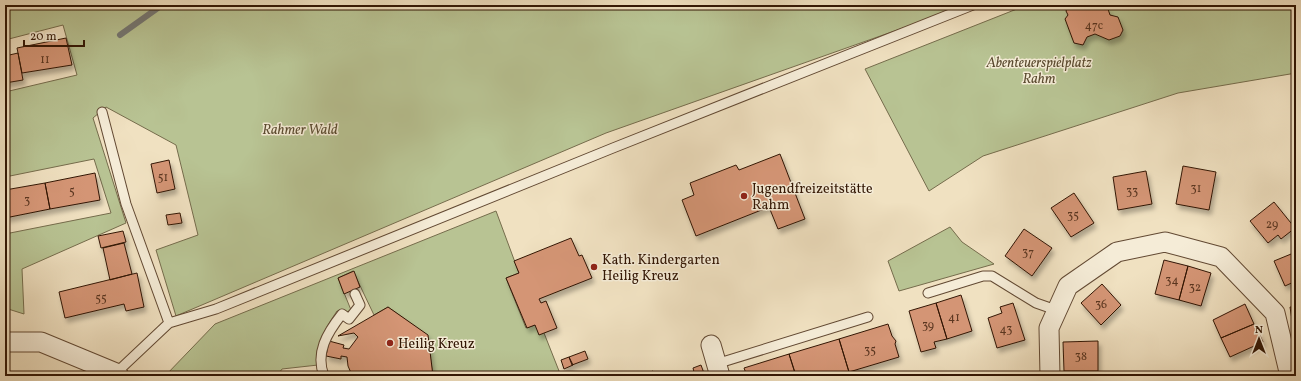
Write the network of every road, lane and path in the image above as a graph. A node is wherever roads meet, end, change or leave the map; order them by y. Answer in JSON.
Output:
{"nodes":[{"id":1,"x":973,"y":5,"type":"edge"},
{"id":2,"x":102,"y":112,"type":"dead end"},
{"id":3,"x":928,"y":293,"type":"dead end"},
{"id":4,"x":355,"y":294,"type":"dead end"},
{"id":5,"x":1056,"y":310,"type":"junction"},
{"id":6,"x":868,"y":317,"type":"dead end"},
{"id":7,"x":170,"y":323,"type":"junction"},
{"id":8,"x":5,"y":342,"type":"edge"},
{"id":9,"x":711,"y":345,"type":"dead end"},
{"id":10,"x":718,"y":370,"type":"edge"},
{"id":11,"x":117,"y":374,"type":"edge"},
{"id":12,"x":324,"y":376,"type":"edge"},
{"id":13,"x":1050,"y":376,"type":"edge"},
{"id":14,"x":1290,"y":376,"type":"edge"}],
"edges":[{"from":1,"to":7,"type":"lane"},
{"from":2,"to":7,"type":"lane"},
{"from":3,"to":5,"type":"lane"},
{"from":4,"to":12,"type":"lane"},
{"from":5,"to":13,"type":"street"},
{"from":5,"to":14,"type":"street"},
{"from":6,"to":10,"type":"lane"},
{"from":7,"to":11,"type":"lane"},
{"from":8,"to":11,"type":"street"},
{"from":9,"to":10,"type":"street"}]}
